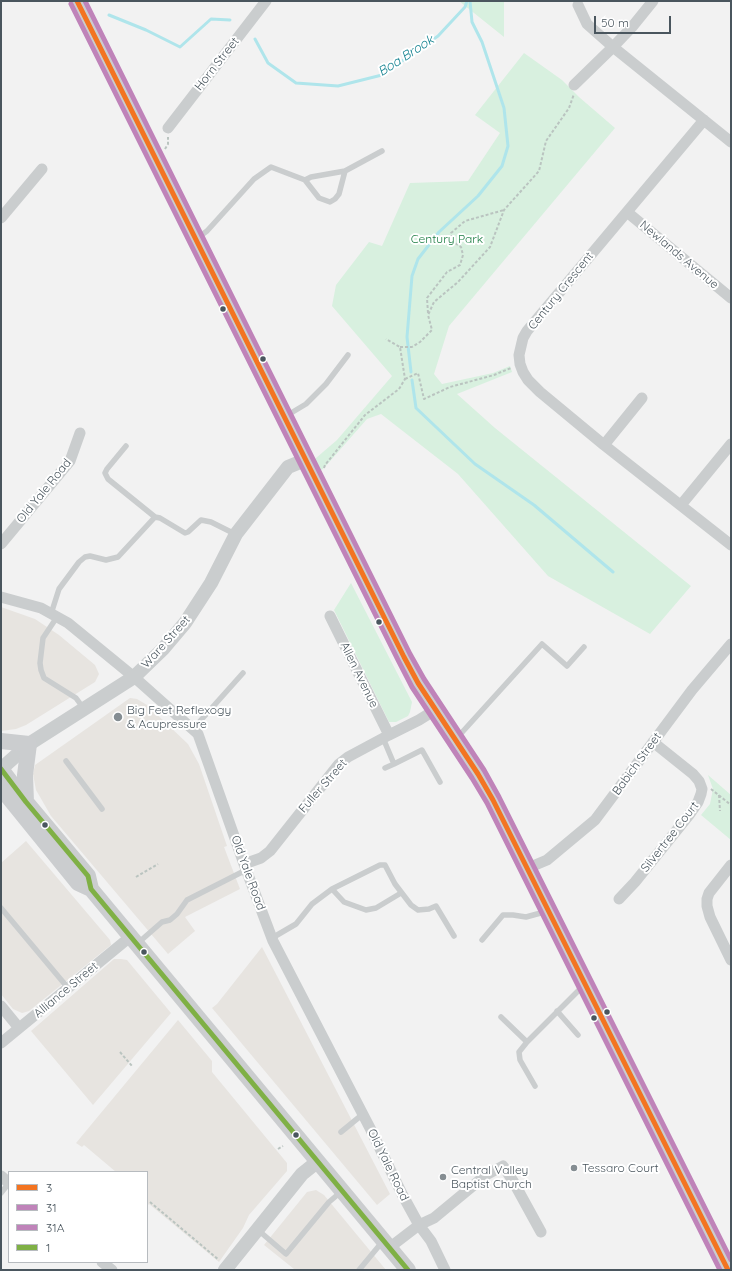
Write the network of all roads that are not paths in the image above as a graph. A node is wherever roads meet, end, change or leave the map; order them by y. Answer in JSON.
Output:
{"nodes":[{"id":1,"x":77,"y":1,"type":"edge"},
{"id":2,"x":266,"y":1,"type":"edge"},
{"id":3,"x":653,"y":1,"type":"edge"},
{"id":4,"x":578,"y":6,"type":"dead end"},
{"id":5,"x":613,"y":47,"type":"junction"},
{"id":6,"x":574,"y":85,"type":"road end"},
{"id":7,"x":704,"y":120,"type":"junction"},
{"id":8,"x":168,"y":128,"type":"dead end"},
{"id":9,"x":731,"y":142,"type":"edge"},
{"id":10,"x":382,"y":151,"type":"dead end"},
{"id":11,"x":42,"y":169,"type":"dead end"},
{"id":12,"x":345,"y":171,"type":"junction"},
{"id":13,"x":305,"y":180,"type":"junction"},
{"id":14,"x":627,"y":212,"type":"junction"},
{"id":15,"x":1,"y":218,"type":"edge"},
{"id":16,"x":196,"y":239,"type":"junction"},
{"id":17,"x":731,"y":298,"type":"edge"},
{"id":18,"x":348,"y":355,"type":"dead end"},
{"id":19,"x":642,"y":398,"type":"dead end"},
{"id":20,"x":284,"y":417,"type":"junction"},
{"id":21,"x":80,"y":433,"type":"dead end"},
{"id":22,"x":731,"y":444,"type":"edge"},
{"id":23,"x":604,"y":445,"type":"junction"},
{"id":24,"x":126,"y":446,"type":"dead end"},
{"id":25,"x":305,"y":460,"type":"junction"},
{"id":26,"x":681,"y":505,"type":"junction"},
{"id":27,"x":155,"y":517,"type":"junction"},
{"id":28,"x":236,"y":534,"type":"junction"},
{"id":29,"x":1,"y":544,"type":"edge"},
{"id":30,"x":731,"y":545,"type":"edge"},
{"id":31,"x":1,"y":596,"type":"edge"},
{"id":32,"x":54,"y":615,"type":"junction"},
{"id":33,"x":330,"y":616,"type":"dead end"},
{"id":34,"x":731,"y":644,"type":"edge"},
{"id":35,"x":584,"y":647,"type":"dead end"},
{"id":36,"x":243,"y":674,"type":"dead end"},
{"id":37,"x":134,"y":677,"type":"junction"},
{"id":38,"x":84,"y":709,"type":"junction"},
{"id":39,"x":435,"y":710,"type":"junction"},
{"id":40,"x":193,"y":729,"type":"junction"},
{"id":41,"x":386,"y":736,"type":"junction"},
{"id":42,"x":455,"y":740,"type":"junction"},
{"id":43,"x":1,"y":741,"type":"edge"},
{"id":44,"x":653,"y":742,"type":"junction"},
{"id":45,"x":29,"y":744,"type":"junction"},
{"id":46,"x":66,"y":761,"type":"dead end"},
{"id":47,"x":394,"y":764,"type":"junction"},
{"id":48,"x":385,"y":768,"type":"dead end"},
{"id":49,"x":1,"y":769,"type":"edge"},
{"id":50,"x":440,"y":782,"type":"dead end"},
{"id":51,"x":1,"y":788,"type":"edge"},
{"id":52,"x":14,"y":804,"type":"edge"},
{"id":53,"x":102,"y":809,"type":"dead end"},
{"id":54,"x":731,"y":865,"type":"edge"},
{"id":55,"x":245,"y":867,"type":"junction"},
{"id":56,"x":528,"y":868,"type":"junction"},
{"id":57,"x":332,"y":889,"type":"junction"},
{"id":58,"x":401,"y":893,"type":"junction"},
{"id":59,"x":619,"y":899,"type":"dead end"},
{"id":60,"x":1,"y":908,"type":"edge"},
{"id":61,"x":548,"y":911,"type":"junction"},
{"id":62,"x":454,"y":936,"type":"dead end"},
{"id":63,"x":272,"y":938,"type":"junction"},
{"id":64,"x":133,"y":940,"type":"junction"},
{"id":65,"x":482,"y":940,"type":"dead end"},
{"id":66,"x":731,"y":960,"type":"edge"},
{"id":67,"x":585,"y":984,"type":"junction"},
{"id":68,"x":68,"y":988,"type":"junction"},
{"id":69,"x":1,"y":1006,"type":"edge"},
{"id":70,"x":557,"y":1012,"type":"junction"},
{"id":71,"x":501,"y":1018,"type":"dead end"},
{"id":72,"x":19,"y":1028,"type":"junction"},
{"id":73,"x":578,"y":1034,"type":"dead end"},
{"id":74,"x":527,"y":1042,"type":"junction"},
{"id":75,"x":1,"y":1043,"type":"edge"},
{"id":76,"x":535,"y":1086,"type":"dead end"},
{"id":77,"x":363,"y":1114,"type":"junction"},
{"id":78,"x":341,"y":1132,"type":"dead end"},
{"id":79,"x":317,"y":1162,"type":"junction"},
{"id":80,"x":8,"y":1184,"type":"edge"},
{"id":81,"x":342,"y":1191,"type":"junction"},
{"id":82,"x":1,"y":1193,"type":"edge"},
{"id":83,"x":419,"y":1225,"type":"junction"},
{"id":84,"x":257,"y":1230,"type":"junction"},
{"id":85,"x":541,"y":1232,"type":"dead end"},
{"id":86,"x":386,"y":1244,"type":"junction"},
{"id":87,"x":103,"y":1263,"type":"edge"},
{"id":88,"x":226,"y":1269,"type":"edge"},
{"id":89,"x":112,"y":1270,"type":"edge"},
{"id":90,"x":359,"y":1270,"type":"edge"},
{"id":91,"x":408,"y":1270,"type":"edge"},
{"id":92,"x":445,"y":1270,"type":"edge"},
{"id":93,"x":728,"y":1270,"type":"edge"}],
"edges":[{"from":1,"to":16,"type":"main road"},
{"from":2,"to":8,"type":"street","name":"Horn Street"},
{"from":3,"to":5,"type":"street"},
{"from":4,"to":5,"type":"street"},
{"from":5,"to":6,"type":"street"},
{"from":5,"to":7,"type":"street"},
{"from":7,"to":9,"type":"street"},
{"from":7,"to":14,"type":"street","name":"Century Crescent"},
{"from":10,"to":12,"type":"lane"},
{"from":11,"to":15,"type":"street"},
{"from":12,"to":13,"type":"lane"},
{"from":12,"to":13,"type":"lane"},
{"from":13,"to":16,"type":"lane"},
{"from":14,"to":17,"type":"street","name":"Newlands Avenue"},
{"from":14,"to":23,"type":"street","name":"Century Crescent"},
{"from":16,"to":20,"type":"main road"},
{"from":18,"to":20,"type":"lane"},
{"from":19,"to":23,"type":"street"},
{"from":20,"to":25,"type":"main road"},
{"from":21,"to":29,"type":"street","name":"Old Yale Road"},
{"from":22,"to":26,"type":"street"},
{"from":23,"to":26,"type":"street"},
{"from":24,"to":27,"type":"lane"},
{"from":25,"to":28,"type":"street","name":"Ware Street"},
{"from":25,"to":39,"type":"main road"},
{"from":26,"to":30,"type":"street"},
{"from":27,"to":28,"type":"lane"},
{"from":27,"to":32,"type":"lane"},
{"from":28,"to":37,"type":"street","name":"Ware Street"},
{"from":31,"to":32,"type":"street","name":"Old Yale Road"},
{"from":32,"to":37,"type":"street","name":"Old Yale Road"},
{"from":32,"to":38,"type":"lane"},
{"from":33,"to":41,"type":"street","name":"Allen Avenue"},
{"from":34,"to":44,"type":"street","name":"Babich Street"},
{"from":35,"to":42,"type":"lane"},
{"from":36,"to":40,"type":"lane"},
{"from":37,"to":38,"type":"street","name":"Ware Street"},
{"from":37,"to":40,"type":"street","name":"Old Yale Road"},
{"from":38,"to":45,"type":"street","name":"Ware Street"},
{"from":39,"to":41,"type":"street","name":"Fuller Street"},
{"from":39,"to":42,"type":"main road"},
{"from":40,"to":55,"type":"street","name":"Old Yale Road"},
{"from":41,"to":47,"type":"lane"},
{"from":41,"to":55,"type":"street","name":"Fuller Street"},
{"from":42,"to":56,"type":"main road"},
{"from":43,"to":45,"type":"main road"},
{"from":44,"to":56,"type":"street","name":"Babich Street"},
{"from":44,"to":59,"type":"street","name":"Silvertree Court"},
{"from":45,"to":49,"type":"street","name":"Ware Street"},
{"from":45,"to":52,"type":"main road"},
{"from":46,"to":53,"type":"lane"},
{"from":47,"to":48,"type":"lane"},
{"from":47,"to":50,"type":"lane"},
{"from":49,"to":52,"type":"main road"},
{"from":51,"to":52,"type":"main road"},
{"from":52,"to":64,"type":"main road"},
{"from":54,"to":66,"type":"street"},
{"from":55,"to":63,"type":"street","name":"Old Yale Road"},
{"from":55,"to":64,"type":"lane"},
{"from":56,"to":61,"type":"main road"},
{"from":57,"to":58,"type":"lane"},
{"from":57,"to":58,"type":"lane"},
{"from":57,"to":63,"type":"lane"},
{"from":58,"to":62,"type":"lane"},
{"from":60,"to":68,"type":"lane"},
{"from":61,"to":65,"type":"lane"},
{"from":61,"to":67,"type":"main road"},
{"from":63,"to":77,"type":"street","name":"Old Yale Road"},
{"from":64,"to":68,"type":"street","name":"Alliance Street"},
{"from":64,"to":79,"type":"main road"},
{"from":67,"to":70,"type":"lane"},
{"from":67,"to":93,"type":"main road"},
{"from":68,"to":72,"type":"street","name":"Alliance Street"},
{"from":69,"to":72,"type":"street"},
{"from":70,"to":73,"type":"lane"},
{"from":70,"to":74,"type":"lane"},
{"from":71,"to":74,"type":"lane"},
{"from":72,"to":75,"type":"street","name":"Alliance Street"},
{"from":74,"to":76,"type":"lane"},
{"from":77,"to":78,"type":"lane"},
{"from":77,"to":83,"type":"street","name":"Old Yale Road"},
{"from":79,"to":81,"type":"main road"},
{"from":79,"to":84,"type":"street"},
{"from":80,"to":82,"type":"lane"},
{"from":81,"to":84,"type":"lane"},
{"from":81,"to":86,"type":"main road"},
{"from":83,"to":85,"type":"street"},
{"from":83,"to":86,"type":"street"},
{"from":83,"to":92,"type":"street","name":"Old Yale Road"},
{"from":84,"to":88,"type":"street"},
{"from":86,"to":90,"type":"lane"},
{"from":86,"to":91,"type":"main road"},
{"from":87,"to":89,"type":"street"}]}
